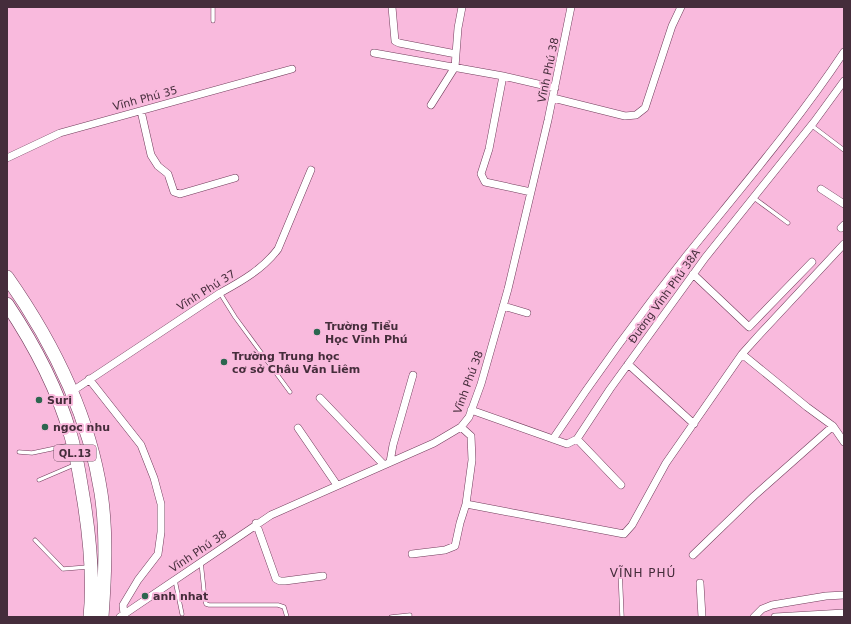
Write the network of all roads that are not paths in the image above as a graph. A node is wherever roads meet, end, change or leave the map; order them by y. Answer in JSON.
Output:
{"nodes":[{"id":1,"x":213,"y":7,"type":"edge"},
{"id":2,"x":392,"y":7,"type":"edge"},
{"id":3,"x":462,"y":7,"type":"edge"},
{"id":4,"x":571,"y":7,"type":"edge"},
{"id":5,"x":681,"y":7,"type":"edge"},
{"id":6,"x":213,"y":21,"type":"dead end"},
{"id":7,"x":844,"y":52,"type":"edge"},
{"id":8,"x":374,"y":53,"type":"dead end"},
{"id":9,"x":456,"y":54,"type":"junction"},
{"id":10,"x":455,"y":67,"type":"junction"},
{"id":11,"x":292,"y":69,"type":"dead end"},
{"id":12,"x":503,"y":76,"type":"junction"},
{"id":13,"x":844,"y":81,"type":"edge"},
{"id":14,"x":555,"y":88,"type":"junction"},
{"id":15,"x":553,"y":98,"type":"junction"},
{"id":16,"x":431,"y":105,"type":"dead end"},
{"id":17,"x":141,"y":111,"type":"junction"},
{"id":18,"x":812,"y":126,"type":"junction"},
{"id":19,"x":844,"y":150,"type":"edge"},
{"id":20,"x":7,"y":158,"type":"edge"},
{"id":21,"x":311,"y":170,"type":"dead end"},
{"id":22,"x":235,"y":178,"type":"dead end"},
{"id":23,"x":821,"y":189,"type":"dead end"},
{"id":24,"x":530,"y":192,"type":"junction"},
{"id":25,"x":754,"y":198,"type":"junction"},
{"id":26,"x":844,"y":204,"type":"edge"},
{"id":27,"x":788,"y":224,"type":"dead end"},
{"id":28,"x":844,"y":244,"type":"edge"},
{"id":29,"x":812,"y":262,"type":"dead end"},
{"id":30,"x":693,"y":274,"type":"junction"},
{"id":31,"x":7,"y":277,"type":"edge"},
{"id":32,"x":220,"y":293,"type":"junction"},
{"id":33,"x":503,"y":306,"type":"junction"},
{"id":34,"x":8,"y":307,"type":"edge"},
{"id":35,"x":527,"y":313,"type":"dead end"},
{"id":36,"x":742,"y":354,"type":"junction"},
{"id":37,"x":628,"y":364,"type":"junction"},
{"id":38,"x":412,"y":375,"type":"dead end"},
{"id":39,"x":89,"y":379,"type":"junction"},
{"id":40,"x":71,"y":392,"type":"junction"},
{"id":41,"x":290,"y":392,"type":"dead end"},
{"id":42,"x":320,"y":398,"type":"dead end"},
{"id":43,"x":58,"y":400,"type":"junction"},
{"id":44,"x":471,"y":410,"type":"junction"},
{"id":45,"x":694,"y":424,"type":"junction"},
{"id":46,"x":833,"y":426,"type":"junction"},
{"id":47,"x":461,"y":427,"type":"junction"},
{"id":48,"x":85,"y":428,"type":"junction"},
{"id":49,"x":298,"y":428,"type":"dead end"},
{"id":50,"x":842,"y":433,"type":"edge"},
{"id":51,"x":553,"y":439,"type":"junction"},
{"id":52,"x":577,"y":439,"type":"junction"},
{"id":53,"x":72,"y":440,"type":"junction"},
{"id":54,"x":844,"y":442,"type":"edge"},
{"id":55,"x":19,"y":452,"type":"dead end"},
{"id":56,"x":387,"y":463,"type":"junction"},
{"id":57,"x":77,"y":464,"type":"junction"},
{"id":58,"x":39,"y":480,"type":"dead end"},
{"id":59,"x":337,"y":485,"type":"junction"},
{"id":60,"x":621,"y":486,"type":"dead end"},
{"id":61,"x":466,"y":504,"type":"junction"},
{"id":62,"x":256,"y":524,"type":"junction"},
{"id":63,"x":35,"y":540,"type":"dead end"},
{"id":64,"x":412,"y":554,"type":"dead end"},
{"id":65,"x":693,"y":555,"type":"dead end"},
{"id":66,"x":201,"y":562,"type":"junction"},
{"id":67,"x":91,"y":566,"type":"junction"},
{"id":68,"x":620,"y":570,"type":"dead end"},
{"id":69,"x":323,"y":576,"type":"dead end"},
{"id":70,"x":175,"y":580,"type":"junction"},
{"id":71,"x":700,"y":583,"type":"dead end"},
{"id":72,"x":844,"y":595,"type":"edge"},
{"id":73,"x":844,"y":613,"type":"edge"},
{"id":74,"x":182,"y":614,"type":"dead end"},
{"id":75,"x":410,"y":615,"type":"dead end"},
{"id":76,"x":122,"y":616,"type":"edge"},
{"id":77,"x":90,"y":617,"type":"edge"},
{"id":78,"x":102,"y":617,"type":"edge"},
{"id":79,"x":287,"y":617,"type":"edge"},
{"id":80,"x":391,"y":617,"type":"edge"},
{"id":81,"x":622,"y":617,"type":"edge"},
{"id":82,"x":702,"y":617,"type":"edge"},
{"id":83,"x":754,"y":617,"type":"edge"},
{"id":84,"x":774,"y":617,"type":"edge"}],
"edges":[{"from":1,"to":6,"type":"lane"},
{"from":2,"to":9,"type":"street"},
{"from":3,"to":9,"type":"street"},
{"from":4,"to":14,"type":"street","name":"Vĩnh Phú 38"},
{"from":5,"to":15,"type":"street"},
{"from":7,"to":51,"type":"street"},
{"from":8,"to":10,"type":"street"},
{"from":9,"to":10,"type":"street"},
{"from":10,"to":12,"type":"street"},
{"from":10,"to":16,"type":"street"},
{"from":11,"to":17,"type":"street","name":"Vĩnh Phú 35"},
{"from":12,"to":14,"type":"street"},
{"from":12,"to":24,"type":"street"},
{"from":13,"to":18,"type":"street","name":"Đường Vĩnh Phú 38A"},
{"from":14,"to":15,"type":"street","name":"Vĩnh Phú 38"},
{"from":15,"to":24,"type":"street","name":"Vĩnh Phú 38"},
{"from":17,"to":20,"type":"street","name":"Vĩnh Phú 35"},
{"from":17,"to":22,"type":"street"},
{"from":18,"to":19,"type":"lane"},
{"from":18,"to":25,"type":"street","name":"Đường Vĩnh Phú 38A"},
{"from":21,"to":32,"type":"street","name":"Vĩnh Phú 37"},
{"from":23,"to":26,"type":"street"},
{"from":24,"to":33,"type":"street","name":"Vĩnh Phú 38"},
{"from":25,"to":27,"type":"lane"},
{"from":25,"to":30,"type":"street","name":"Đường Vĩnh Phú 38A"},
{"from":28,"to":36,"type":"street"},
{"from":29,"to":30,"type":"street"},
{"from":30,"to":37,"type":"street","name":"Đường Vĩnh Phú 38A"},
{"from":31,"to":40,"type":"highway","number":"QL.13"},
{"from":32,"to":39,"type":"street","name":"Vĩnh Phú 37"},
{"from":32,"to":41,"type":"lane"},
{"from":33,"to":35,"type":"street"},
{"from":33,"to":44,"type":"street","name":"Vĩnh Phú 38"},
{"from":34,"to":43,"type":"highway","number":"QL.13"},
{"from":36,"to":45,"type":"street"},
{"from":36,"to":46,"type":"street"},
{"from":37,"to":45,"type":"street"},
{"from":37,"to":52,"type":"street","name":"Đường Vĩnh Phú 38A"},
{"from":38,"to":56,"type":"street"},
{"from":39,"to":40,"type":"street","name":"Vĩnh Phú 37"},
{"from":39,"to":76,"type":"street"},
{"from":40,"to":43,"type":"highway"},
{"from":40,"to":48,"type":"highway","number":"QL.13"},
{"from":42,"to":56,"type":"street"},
{"from":43,"to":53,"type":"highway","number":"QL.13"},
{"from":44,"to":47,"type":"street","name":"Vĩnh Phú 38"},
{"from":44,"to":51,"type":"street"},
{"from":45,"to":61,"type":"street"},
{"from":46,"to":50,"type":"street"},
{"from":46,"to":65,"type":"street"},
{"from":47,"to":56,"type":"street","name":"Vĩnh Phú 38"},
{"from":47,"to":61,"type":"street"},
{"from":48,"to":53,"type":"highway"},
{"from":48,"to":78,"type":"highway","number":"QL.13"},
{"from":49,"to":59,"type":"street"},
{"from":50,"to":54,"type":"street"},
{"from":51,"to":52,"type":"street"},
{"from":52,"to":60,"type":"street"},
{"from":53,"to":55,"type":"lane"},
{"from":53,"to":57,"type":"highway","number":"QL.13"},
{"from":56,"to":59,"type":"street","name":"Vĩnh Phú 38"},
{"from":57,"to":58,"type":"lane"},
{"from":57,"to":67,"type":"highway","number":"QL.13"},
{"from":59,"to":62,"type":"street","name":"Vĩnh Phú 38"},
{"from":61,"to":64,"type":"street"},
{"from":62,"to":66,"type":"street","name":"Vĩnh Phú 38"},
{"from":62,"to":69,"type":"street"},
{"from":63,"to":67,"type":"lane"},
{"from":66,"to":70,"type":"street","name":"Vĩnh Phú 38"},
{"from":66,"to":79,"type":"lane"},
{"from":67,"to":77,"type":"highway","number":"QL.13"},
{"from":68,"to":81,"type":"lane"},
{"from":70,"to":74,"type":"lane"},
{"from":70,"to":76,"type":"street","name":"Vĩnh Phú 38"},
{"from":71,"to":82,"type":"street"},
{"from":72,"to":83,"type":"street"},
{"from":73,"to":84,"type":"street"},
{"from":75,"to":80,"type":"lane"}]}
